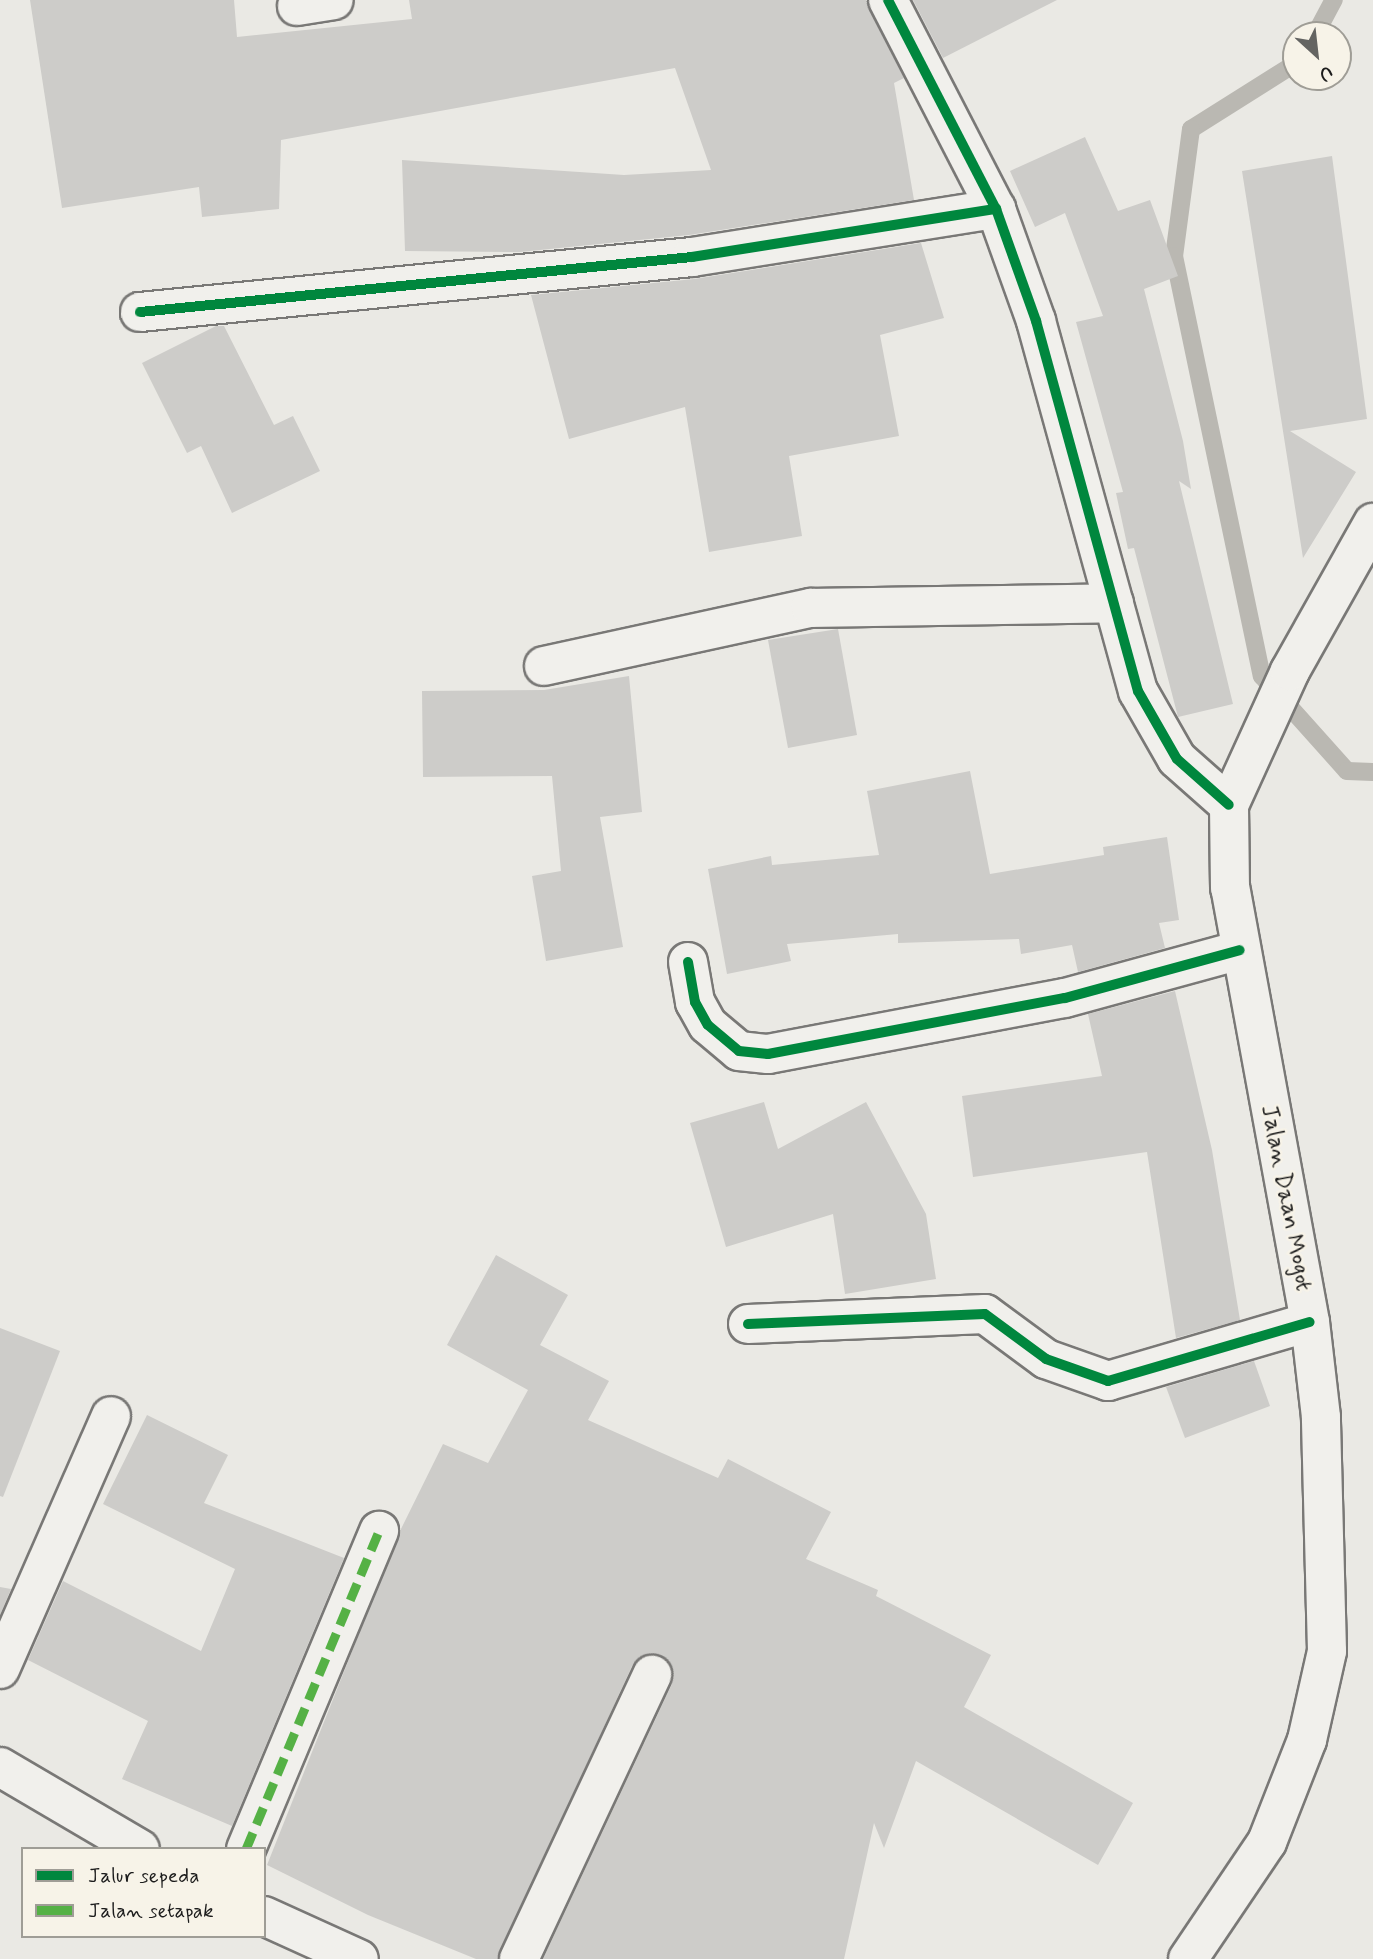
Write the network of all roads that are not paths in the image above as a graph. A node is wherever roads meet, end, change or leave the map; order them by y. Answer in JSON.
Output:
{"nodes":[{"id":1,"x":334,"y":0,"type":"edge"},
{"id":2,"x":888,"y":0,"type":"edge"},
{"id":3,"x":297,"y":6,"type":"dead end"},
{"id":4,"x":996,"y":209,"type":"junction"},
{"id":5,"x":140,"y":312,"type":"dead end"},
{"id":6,"x":1373,"y":523,"type":"edge"},
{"id":7,"x":1114,"y":603,"type":"junction"},
{"id":8,"x":544,"y":666,"type":"dead end"},
{"id":9,"x":1229,"y":805,"type":"junction"},
{"id":10,"x":1240,"y":950,"type":"junction"},
{"id":11,"x":688,"y":962,"type":"dead end"},
{"id":12,"x":1310,"y":1322,"type":"junction"},
{"id":13,"x":748,"y":1324,"type":"dead end"},
{"id":14,"x":111,"y":1416,"type":"dead end"},
{"id":15,"x":379,"y":1531,"type":"dead end"},
{"id":16,"x":0,"y":1669,"type":"edge"},
{"id":17,"x":652,"y":1675,"type":"dead end"},
{"id":18,"x":0,"y":1766,"type":"edge"},
{"id":19,"x":137,"y":1847,"type":"edge"},
{"id":20,"x":247,"y":1847,"type":"edge"},
{"id":21,"x":266,"y":1917,"type":"edge"},
{"id":22,"x":359,"y":1959,"type":"edge"},
{"id":23,"x":519,"y":1959,"type":"edge"},
{"id":24,"x":1188,"y":1959,"type":"edge"}],
"edges":[{"from":1,"to":3,"type":"street"},
{"from":2,"to":4,"type":"street"},
{"from":4,"to":5,"type":"street"},
{"from":4,"to":7,"type":"street"},
{"from":6,"to":9,"type":"street","name":"Jalan Daan Mogot"},
{"from":7,"to":8,"type":"street"},
{"from":7,"to":9,"type":"street"},
{"from":9,"to":10,"type":"street","name":"Jalan Daan Mogot"},
{"from":10,"to":11,"type":"street"},
{"from":10,"to":12,"type":"street","name":"Jalan Daan Mogot"},
{"from":12,"to":13,"type":"street"},
{"from":12,"to":24,"type":"street","name":"Jalan Daan Mogot"},
{"from":14,"to":16,"type":"street"},
{"from":15,"to":20,"type":"street"},
{"from":17,"to":23,"type":"street"},
{"from":18,"to":19,"type":"street"},
{"from":21,"to":22,"type":"street"}]}
